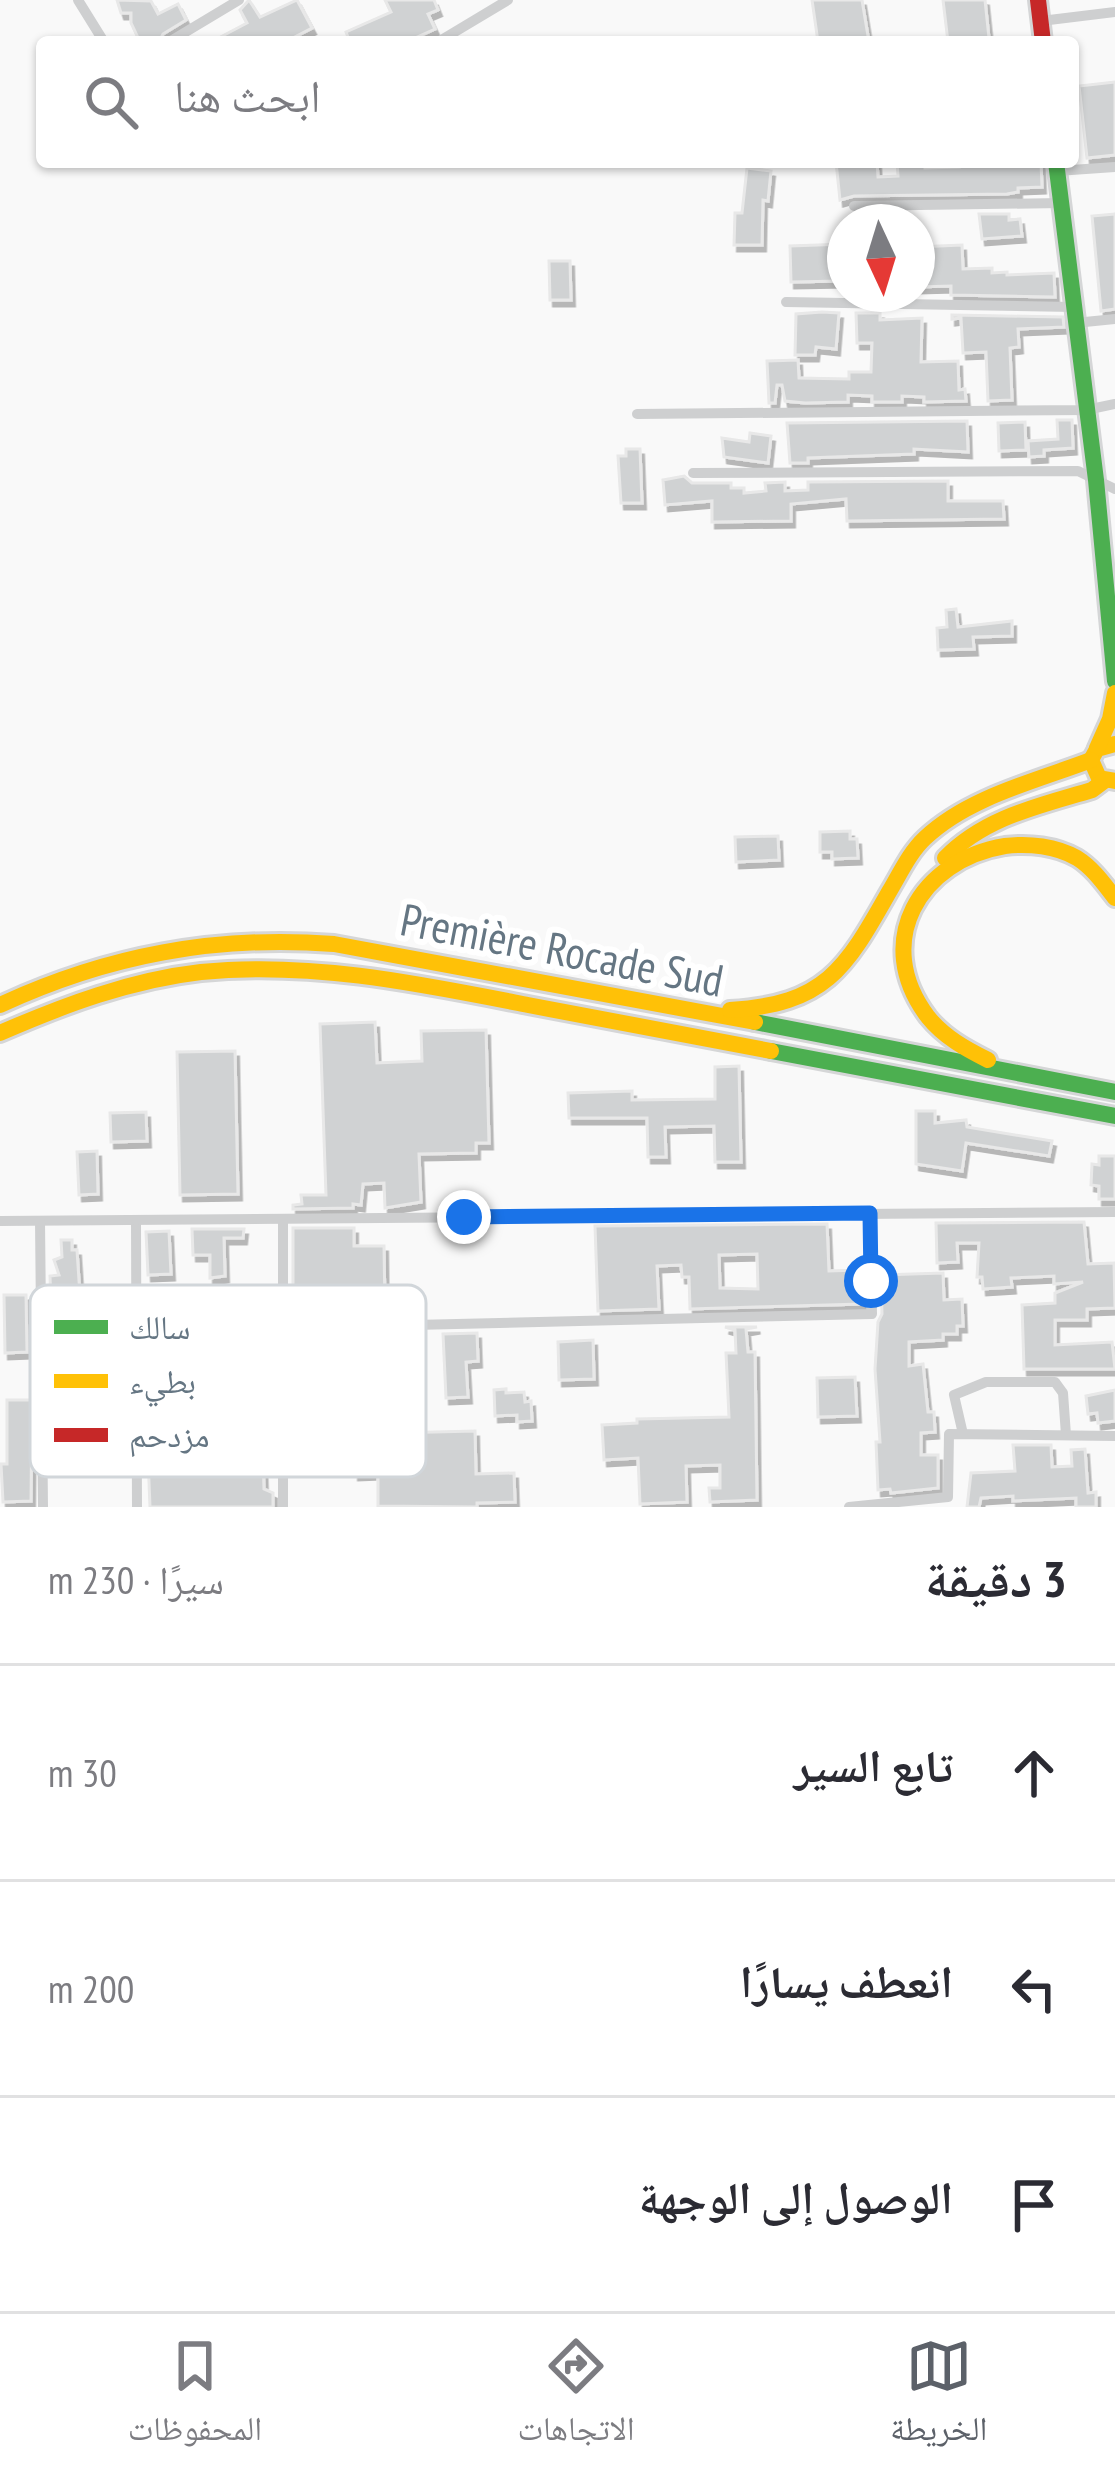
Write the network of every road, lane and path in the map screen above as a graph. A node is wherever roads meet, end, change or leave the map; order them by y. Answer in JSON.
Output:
{"nodes":[{"id":1,"x":78,"y":0,"type":"edge"},
{"id":2,"x":239,"y":0,"type":"edge"},
{"id":3,"x":508,"y":0,"type":"edge"},
{"id":4,"x":1039,"y":0,"type":"edge"},
{"id":5,"x":1115,"y":12,"type":"edge"},
{"id":6,"x":1041,"y":21,"type":"junction"},
{"id":7,"x":100,"y":36,"type":"edge"},
{"id":8,"x":179,"y":36,"type":"edge"},
{"id":9,"x":448,"y":36,"type":"edge"},
{"id":10,"x":1042,"y":36,"type":"edge"},
{"id":11,"x":1079,"y":166,"type":"edge"},
{"id":12,"x":1115,"y":166,"type":"edge"},
{"id":13,"x":1057,"y":168,"type":"edge"},
{"id":14,"x":1061,"y":203,"type":"junction"},
{"id":15,"x":935,"y":205,"type":"edge"},
{"id":16,"x":786,"y":302,"type":"dead end"},
{"id":17,"x":1075,"y":315,"type":"junction"},
{"id":18,"x":1115,"y":319,"type":"edge"},
{"id":19,"x":1115,"y":404,"type":"edge"},
{"id":20,"x":1086,"y":410,"type":"junction"},
{"id":21,"x":637,"y":414,"type":"dead end"},
{"id":22,"x":693,"y":473,"type":"dead end"},
{"id":23,"x":1096,"y":480,"type":"junction"},
{"id":24,"x":1115,"y":489,"type":"edge"},
{"id":25,"x":1110,"y":566,"type":"edge"},
{"id":26,"x":1115,"y":681,"type":"edge"},
{"id":27,"x":1115,"y":693,"type":"edge"},
{"id":28,"x":1101,"y":751,"type":"edge"},
{"id":29,"x":1111,"y":785,"type":"edge"},
{"id":30,"x":936,"y":872,"type":"junction"},
{"id":31,"x":1115,"y":898,"type":"edge"},
{"id":32,"x":0,"y":1005,"type":"edge"},
{"id":33,"x":679,"y":1009,"type":"junction"},
{"id":34,"x":0,"y":1033,"type":"edge"},
{"id":35,"x":1063,"y":1079,"type":"junction"},
{"id":36,"x":1115,"y":1092,"type":"edge"},
{"id":37,"x":1115,"y":1116,"type":"edge"},
{"id":38,"x":1115,"y":1212,"type":"edge"},
{"id":39,"x":870,"y":1213,"type":"junction"},
{"id":40,"x":283,"y":1219,"type":"junction"},
{"id":41,"x":136,"y":1220,"type":"junction"},
{"id":42,"x":0,"y":1221,"type":"edge"},
{"id":43,"x":40,"y":1221,"type":"junction"},
{"id":44,"x":41,"y":1285,"type":"edge"},
{"id":45,"x":136,"y":1285,"type":"edge"},
{"id":46,"x":284,"y":1285,"type":"edge"},
{"id":47,"x":426,"y":1325,"type":"edge"},
{"id":48,"x":963,"y":1434,"type":"junction"},
{"id":49,"x":1066,"y":1436,"type":"junction"},
{"id":50,"x":1115,"y":1436,"type":"edge"},
{"id":51,"x":43,"y":1477,"type":"edge"},
{"id":52,"x":137,"y":1477,"type":"edge"},
{"id":53,"x":283,"y":1477,"type":"edge"},
{"id":54,"x":949,"y":1502,"type":"edge"},
{"id":55,"x":43,"y":1507,"type":"edge"},
{"id":56,"x":137,"y":1507,"type":"edge"},
{"id":57,"x":283,"y":1507,"type":"edge"},
{"id":58,"x":849,"y":1507,"type":"edge"}],
"edges":[{"from":1,"to":7,"type":"street"},
{"from":2,"to":8,"type":"street"},
{"from":3,"to":9,"type":"street"},
{"from":4,"to":6,"type":"main road"},
{"from":5,"to":6,"type":"street"},
{"from":6,"to":10,"type":"main road"},
{"from":11,"to":12,"type":"street"},
{"from":13,"to":14,"type":"main road"},
{"from":14,"to":15,"type":"street"},
{"from":14,"to":17,"type":"main road"},
{"from":16,"to":17,"type":"street"},
{"from":17,"to":18,"type":"street"},
{"from":17,"to":20,"type":"main road"},
{"from":19,"to":20,"type":"street"},
{"from":20,"to":21,"type":"street"},
{"from":20,"to":23,"type":"main road"},
{"from":22,"to":23,"type":"street"},
{"from":23,"to":24,"type":"street"},
{"from":23,"to":25,"type":"main road"},
{"from":25,"to":26,"type":"main road"},
{"from":27,"to":28,"type":"main road"},
{"from":28,"to":29,"type":"main road"},
{"from":28,"to":33,"type":"main road"},
{"from":29,"to":30,"type":"main road"},
{"from":30,"to":31,"type":"main road"},
{"from":30,"to":35,"type":"main road"},
{"from":32,"to":33,"type":"main road","name":"Première Rocade Sud"},
{"from":33,"to":35,"type":"main road","name":"Première Rocade Sud"},
{"from":34,"to":37,"type":"main road","name":"Première Rocade Sud"},
{"from":35,"to":36,"type":"main road","name":"Première Rocade Sud"},
{"from":38,"to":39,"type":"street"},
{"from":39,"to":40,"type":"street"},
{"from":39,"to":47,"type":"street"},
{"from":40,"to":41,"type":"street"},
{"from":40,"to":46,"type":"street"},
{"from":41,"to":43,"type":"street"},
{"from":41,"to":45,"type":"street"},
{"from":42,"to":43,"type":"street"},
{"from":43,"to":44,"type":"street"},
{"from":48,"to":49,"type":"street"},
{"from":48,"to":49,"type":"street"},
{"from":48,"to":54,"type":"street"},
{"from":49,"to":50,"type":"street"},
{"from":51,"to":55,"type":"street"},
{"from":52,"to":56,"type":"street"},
{"from":53,"to":57,"type":"street"},
{"from":54,"to":58,"type":"street"}]}
